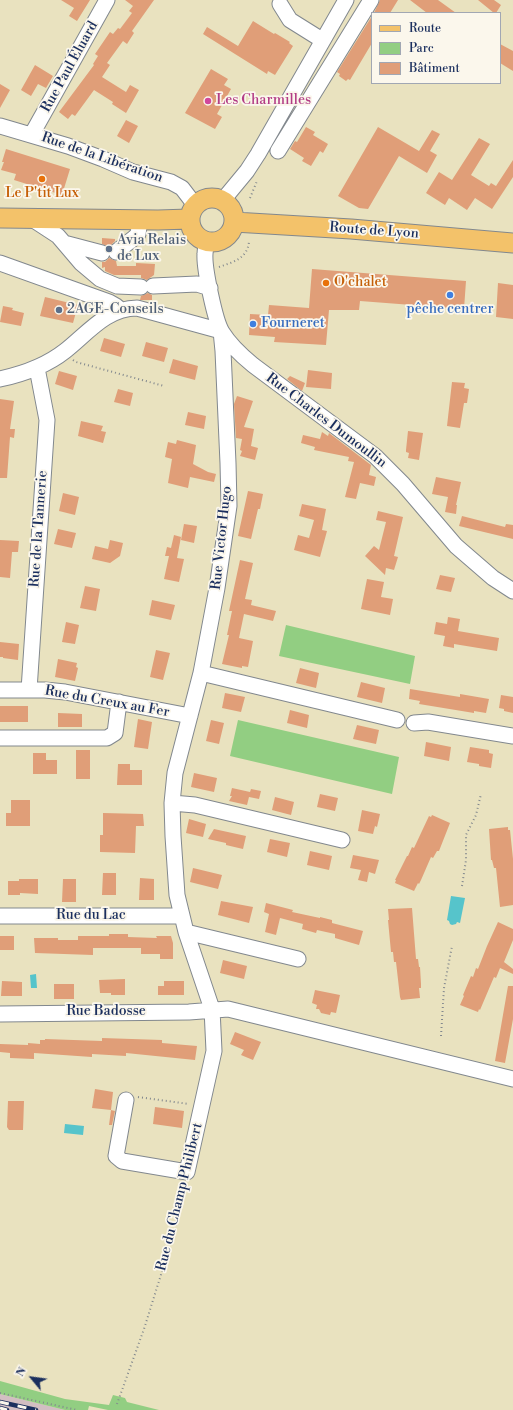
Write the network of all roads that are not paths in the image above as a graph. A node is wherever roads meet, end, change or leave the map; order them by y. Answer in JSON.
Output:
{"nodes":[{"id":1,"x":107,"y":0,"type":"edge"},
{"id":2,"x":346,"y":0,"type":"edge"},
{"id":3,"x":371,"y":0,"type":"edge"},
{"id":4,"x":280,"y":4,"type":"dead end"},
{"id":5,"x":322,"y":40,"type":"junction"},
{"id":6,"x":0,"y":126,"type":"edge"},
{"id":7,"x":32,"y":134,"type":"junction"},
{"id":8,"x":278,"y":151,"type":"dead end"},
{"id":9,"x":223,"y":200,"type":"junction"},
{"id":10,"x":192,"y":212,"type":"junction"},
{"id":11,"x":0,"y":218,"type":"edge"},
{"id":12,"x":32,"y":219,"type":"junction"},
{"id":13,"x":140,"y":220,"type":"junction"},
{"id":14,"x":234,"y":222,"type":"junction"},
{"id":15,"x":208,"y":242,"type":"junction"},
{"id":16,"x":64,"y":243,"type":"junction"},
{"id":17,"x":513,"y":243,"type":"edge"},
{"id":18,"x":0,"y":264,"type":"edge"},
{"id":19,"x":210,"y":288,"type":"junction"},
{"id":20,"x":120,"y":310,"type":"junction"},
{"id":21,"x":221,"y":331,"type":"junction"},
{"id":22,"x":37,"y":368,"type":"junction"},
{"id":23,"x":0,"y":379,"type":"edge"},
{"id":24,"x":513,"y":591,"type":"edge"},
{"id":25,"x":201,"y":673,"type":"junction"},
{"id":26,"x":0,"y":690,"type":"edge"},
{"id":27,"x":29,"y":690,"type":"junction"},
{"id":28,"x":119,"y":702,"type":"junction"},
{"id":29,"x":190,"y":716,"type":"junction"},
{"id":30,"x":397,"y":720,"type":"dead end"},
{"id":31,"x":414,"y":723,"type":"dead end"},
{"id":32,"x":513,"y":736,"type":"edge"},
{"id":33,"x":0,"y":738,"type":"edge"},
{"id":34,"x":172,"y":803,"type":"junction"},
{"id":35,"x":342,"y":840,"type":"dead end"},
{"id":36,"x":0,"y":916,"type":"edge"},
{"id":37,"x":182,"y":916,"type":"junction"},
{"id":38,"x":186,"y":932,"type":"junction"},
{"id":39,"x":298,"y":959,"type":"dead end"},
{"id":40,"x":212,"y":1010,"type":"junction"},
{"id":41,"x":0,"y":1014,"type":"edge"},
{"id":42,"x":513,"y":1079,"type":"edge"},
{"id":43,"x":126,"y":1100,"type":"road end"}],
"edges":[{"from":1,"to":7,"type":"street","name":"Rue Paul Éluard"},
{"from":2,"to":5,"type":"street"},
{"from":3,"to":8,"type":"street"},
{"from":4,"to":5,"type":"street"},
{"from":5,"to":9,"type":"street"},
{"from":6,"to":7,"type":"street","name":"Rue de la Libération"},
{"from":7,"to":10,"type":"street","name":"Rue de la Libération"},
{"from":9,"to":10,"type":"main road"},
{"from":9,"to":14,"type":"main road"},
{"from":10,"to":13,"type":"main road"},
{"from":10,"to":15,"type":"main road"},
{"from":11,"to":12,"type":"main road"},
{"from":12,"to":13,"type":"main road"},
{"from":12,"to":16,"type":"street"},
{"from":13,"to":16,"type":"street"},
{"from":14,"to":15,"type":"main road"},
{"from":14,"to":17,"type":"main road","name":"Route de Lyon"},
{"from":15,"to":19,"type":"street","name":"Rue Charles Dumoullin"},
{"from":16,"to":19,"type":"street"},
{"from":18,"to":20,"type":"street"},
{"from":19,"to":21,"type":"street","name":"Rue Charles Dumoullin"},
{"from":20,"to":21,"type":"street"},
{"from":20,"to":22,"type":"street"},
{"from":21,"to":24,"type":"street","name":"Rue Charles Dumoullin"},
{"from":21,"to":25,"type":"street","name":"Rue Victor Hugo"},
{"from":22,"to":23,"type":"street"},
{"from":22,"to":27,"type":"street","name":"Rue de la Tannerie"},
{"from":25,"to":29,"type":"street","name":"Rue Victor Hugo"},
{"from":25,"to":30,"type":"street"},
{"from":26,"to":27,"type":"street","name":"Rue du Creux au Fer"},
{"from":27,"to":28,"type":"street","name":"Rue du Creux au Fer"},
{"from":28,"to":29,"type":"street","name":"Rue du Creux au Fer"},
{"from":28,"to":33,"type":"street"},
{"from":29,"to":34,"type":"street","name":"Rue Victor Hugo"},
{"from":31,"to":32,"type":"street"},
{"from":34,"to":35,"type":"street"},
{"from":34,"to":37,"type":"street","name":"Rue Victor Hugo"},
{"from":36,"to":37,"type":"street","name":"Rue du Lac"},
{"from":37,"to":38,"type":"street","name":"Rue Victor Hugo"},
{"from":38,"to":39,"type":"street"},
{"from":38,"to":40,"type":"street","name":"Rue Victor Hugo"},
{"from":40,"to":41,"type":"street","name":"Rue Badosse"},
{"from":40,"to":42,"type":"street","name":"Rue Badosse"},
{"from":40,"to":43,"type":"street","name":"Rue du Champ Philibert"}]}
